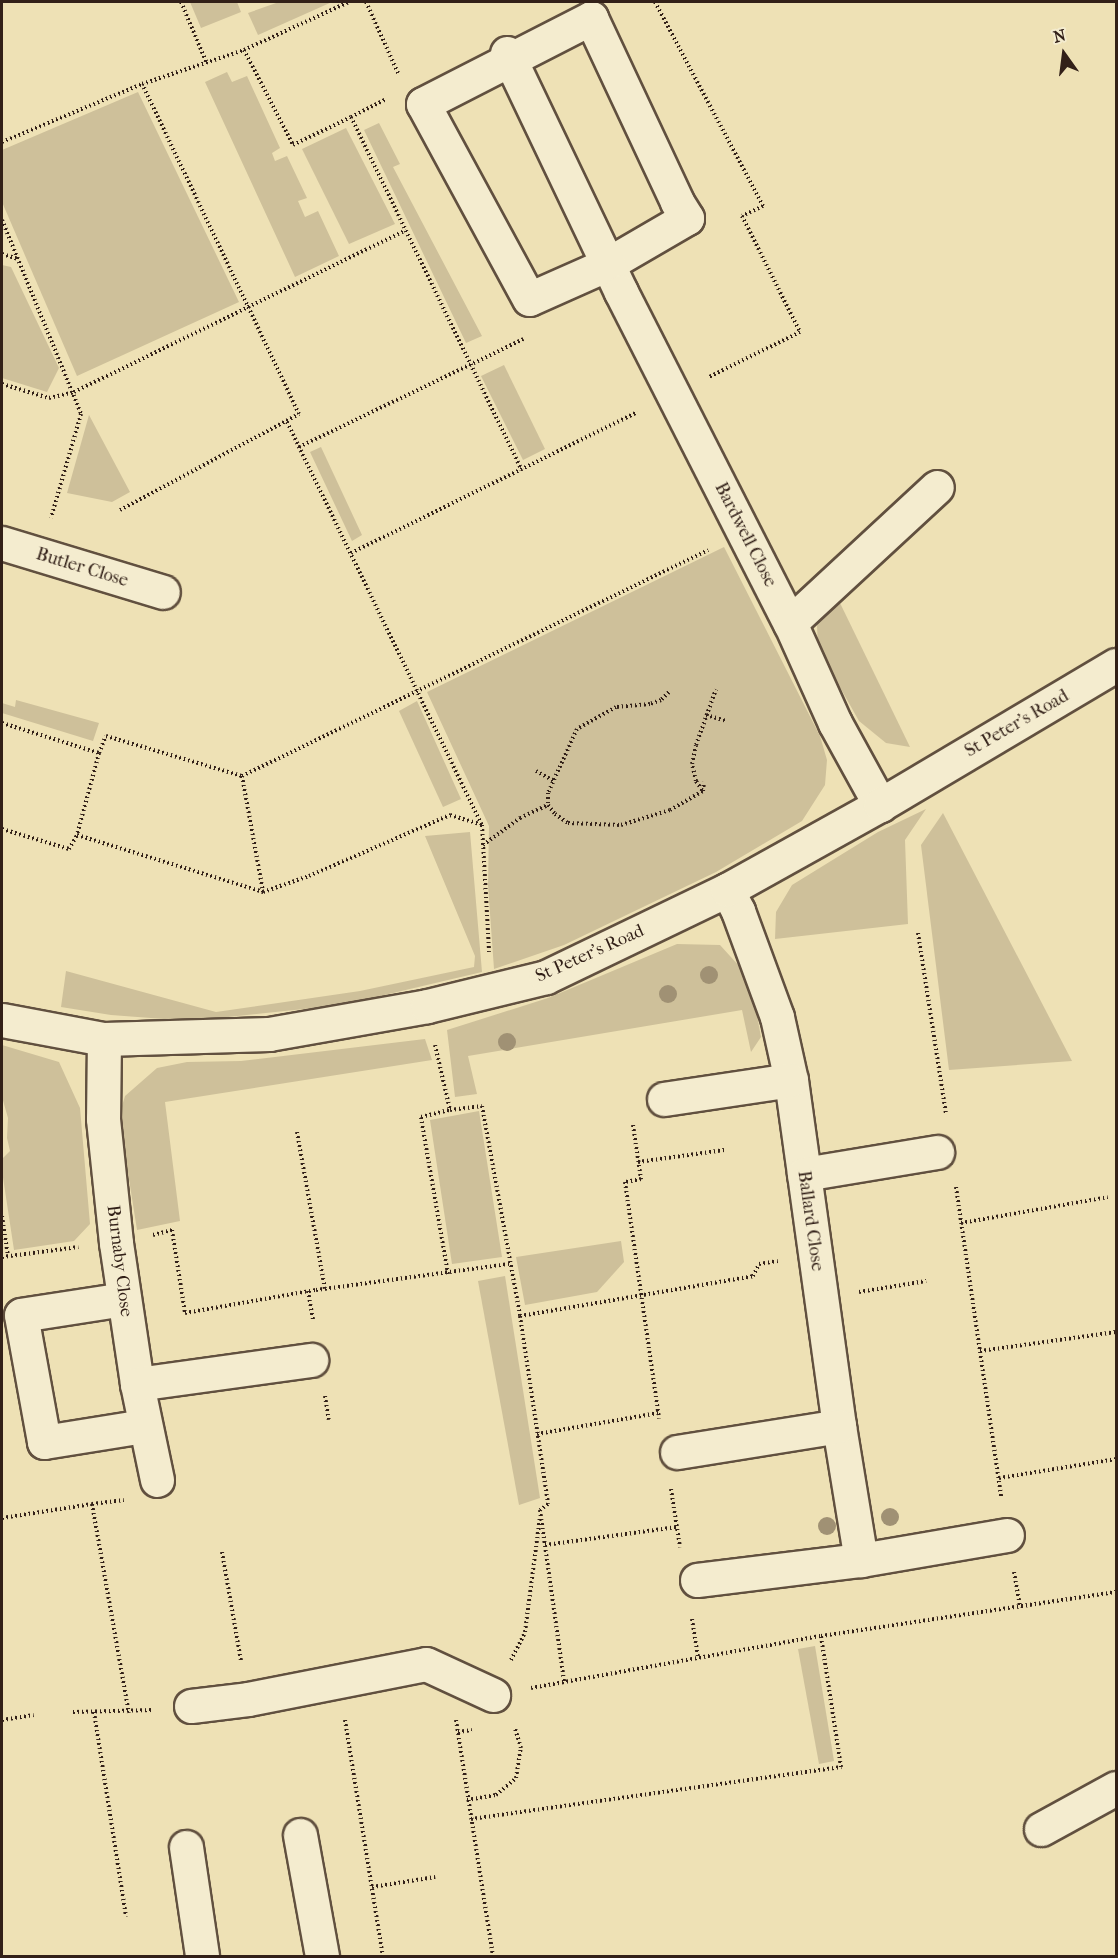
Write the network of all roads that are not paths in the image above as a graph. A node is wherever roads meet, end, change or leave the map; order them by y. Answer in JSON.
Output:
{"nodes":[{"id":1,"x":508,"y":56,"type":"junction"},
{"id":2,"x":608,"y":264,"type":"junction"},
{"id":3,"x":937,"y":487,"type":"dead end"},
{"id":4,"x":2,"y":543,"type":"edge"},
{"id":5,"x":163,"y":592,"type":"dead end"},
{"id":6,"x":790,"y":623,"type":"junction"},
{"id":7,"x":1116,"y":666,"type":"edge"},
{"id":8,"x":880,"y":805,"type":"junction"},
{"id":9,"x":727,"y":890,"type":"junction"},
{"id":10,"x":2,"y":1020,"type":"edge"},
{"id":11,"x":104,"y":1039,"type":"junction"},
{"id":12,"x":790,"y":1080,"type":"junction"},
{"id":13,"x":664,"y":1100,"type":"dead end"},
{"id":14,"x":936,"y":1152,"type":"dead end"},
{"id":15,"x":804,"y":1174,"type":"junction"},
{"id":16,"x":123,"y":1299,"type":"junction"},
{"id":17,"x":311,"y":1360,"type":"dead end"},
{"id":18,"x":137,"y":1384,"type":"junction"},
{"id":19,"x":144,"y":1426,"type":"junction"},
{"id":20,"x":839,"y":1426,"type":"junction"},
{"id":21,"x":673,"y":1467,"type":"road end"},
{"id":22,"x":157,"y":1480,"type":"dead end"},
{"id":23,"x":1007,"y":1535,"type":"road end"},
{"id":24,"x":861,"y":1560,"type":"junction"},
{"id":25,"x":694,"y":1595,"type":"road end"},
{"id":26,"x":493,"y":1695,"type":"road end"},
{"id":27,"x":191,"y":1706,"type":"road end"},
{"id":28,"x":1116,"y":1788,"type":"edge"},
{"id":29,"x":1041,"y":1829,"type":"dead end"},
{"id":30,"x":300,"y":1834,"type":"dead end"},
{"id":31,"x":186,"y":1847,"type":"dead end"},
{"id":32,"x":202,"y":1956,"type":"edge"},
{"id":33,"x":329,"y":1956,"type":"edge"}],
"edges":[{"from":1,"to":2,"type":"street","name":"Bardwell Close"},
{"from":1,"to":2,"type":"street"},
{"from":1,"to":2,"type":"street"},
{"from":2,"to":6,"type":"street","name":"Bardwell Close"},
{"from":3,"to":6,"type":"street"},
{"from":4,"to":5,"type":"street","name":"Butler Close"},
{"from":6,"to":8,"type":"street","name":"Bardwell Close"},
{"from":7,"to":8,"type":"street","name":"St Peter's Road"},
{"from":8,"to":9,"type":"street","name":"St Peter's Road"},
{"from":9,"to":11,"type":"street","name":"St Peter's Road"},
{"from":9,"to":12,"type":"street","name":"Ballard Close"},
{"from":10,"to":11,"type":"street","name":"St Peter's Road"},
{"from":11,"to":16,"type":"street","name":"Burnaby Close"},
{"from":12,"to":13,"type":"street"},
{"from":12,"to":15,"type":"street","name":"Ballard Close"},
{"from":14,"to":15,"type":"street"},
{"from":15,"to":20,"type":"street","name":"Ballard Close"},
{"from":16,"to":18,"type":"street","name":"Burnaby Close"},
{"from":16,"to":19,"type":"street"},
{"from":17,"to":18,"type":"street"},
{"from":18,"to":19,"type":"street","name":"Burnaby Close"},
{"from":19,"to":22,"type":"street","name":"Burnaby Close"},
{"from":20,"to":21,"type":"street"},
{"from":20,"to":24,"type":"street","name":"Ballard Close"},
{"from":23,"to":24,"type":"street"},
{"from":24,"to":25,"type":"street"},
{"from":26,"to":27,"type":"street"},
{"from":28,"to":29,"type":"street"},
{"from":30,"to":33,"type":"street"},
{"from":31,"to":32,"type":"street"}]}
